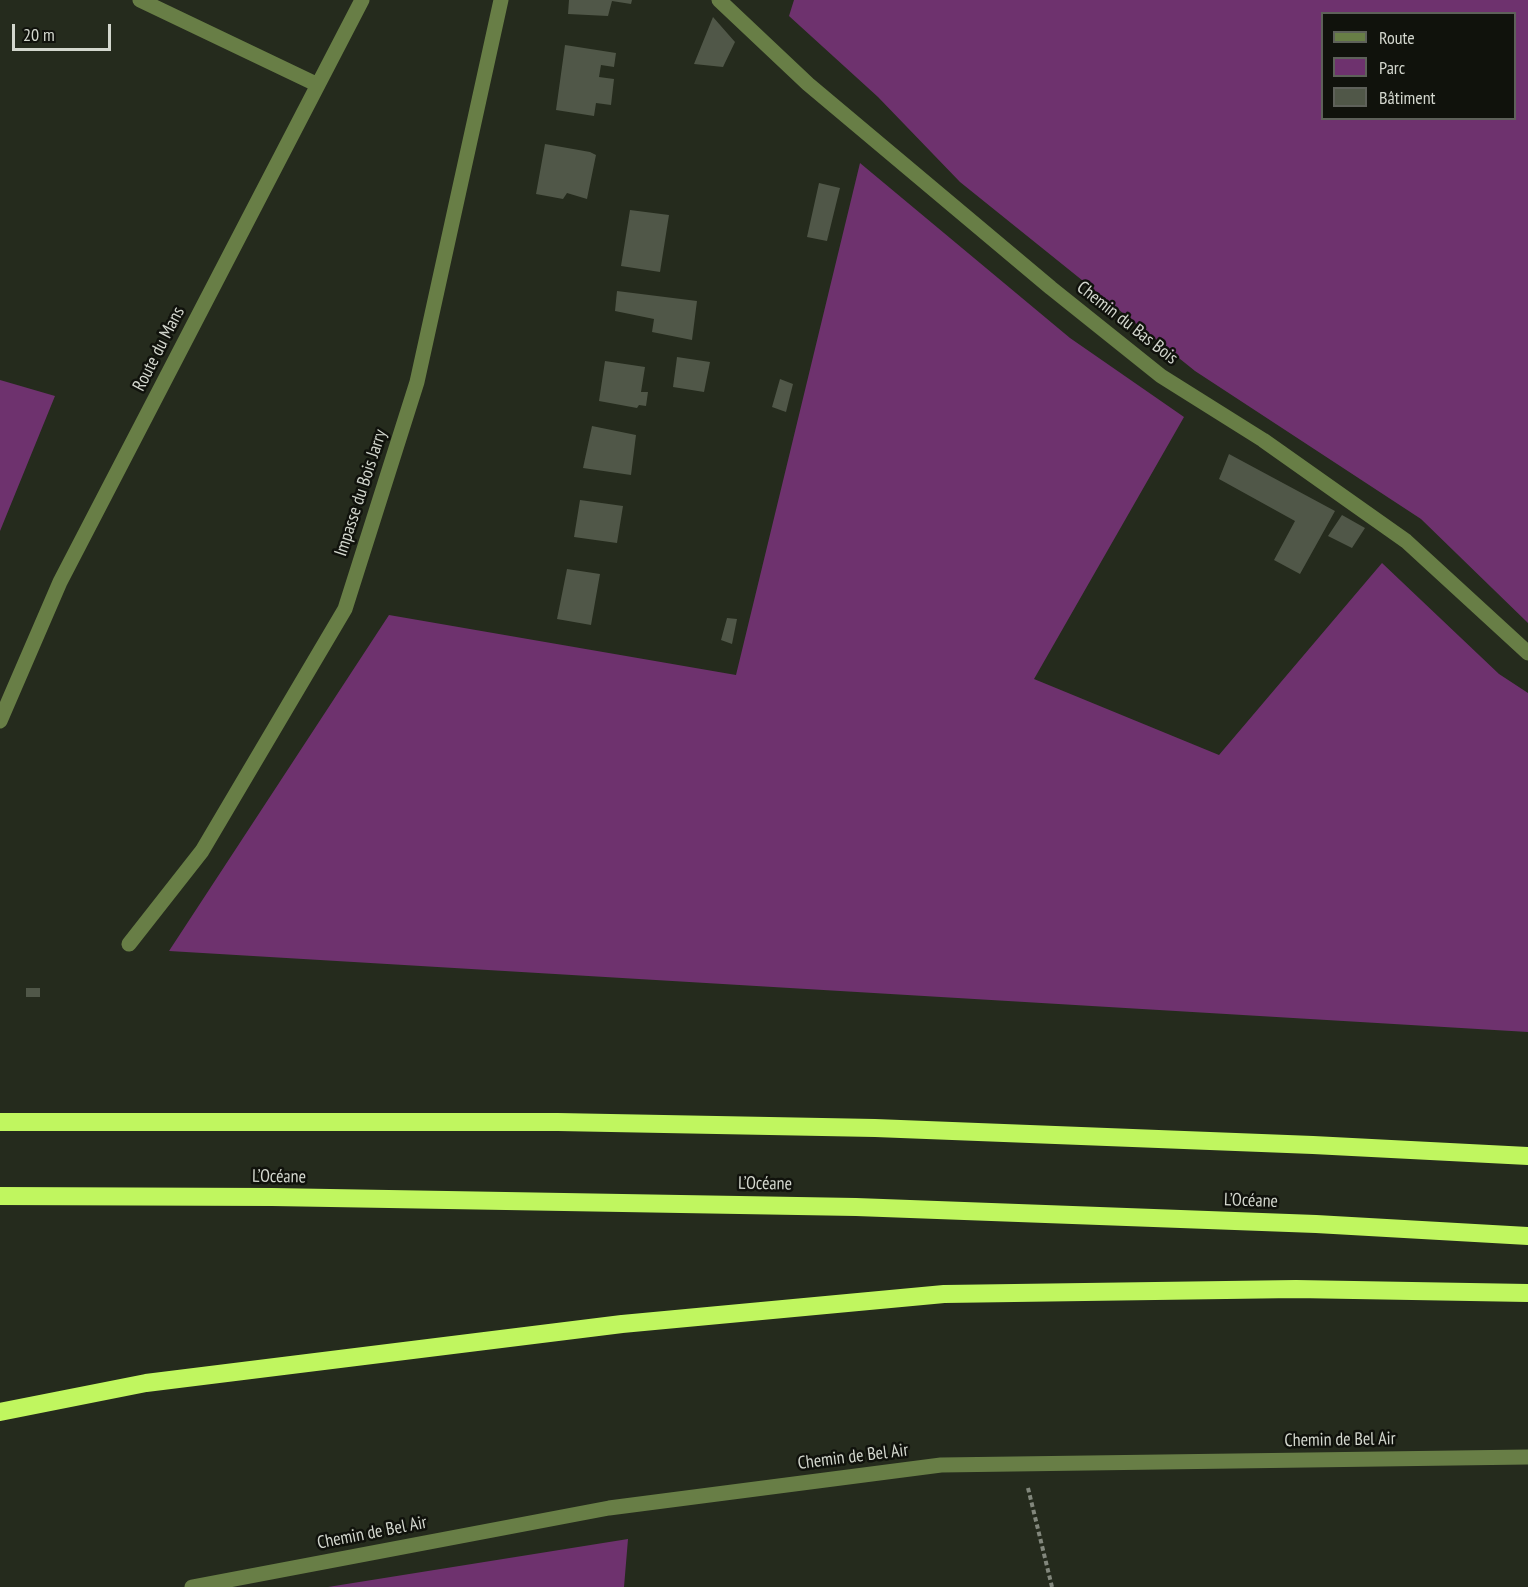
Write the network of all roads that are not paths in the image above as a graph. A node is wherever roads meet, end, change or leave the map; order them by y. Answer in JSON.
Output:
{"nodes":[{"id":1,"x":140,"y":0,"type":"edge"},
{"id":2,"x":362,"y":0,"type":"edge"},
{"id":3,"x":501,"y":0,"type":"edge"},
{"id":4,"x":719,"y":0,"type":"edge"},
{"id":5,"x":318,"y":85,"type":"junction"},
{"id":6,"x":1528,"y":653,"type":"edge"},
{"id":7,"x":0,"y":721,"type":"edge"},
{"id":8,"x":129,"y":944,"type":"dead end"},
{"id":9,"x":0,"y":1122,"type":"edge"},
{"id":10,"x":1528,"y":1156,"type":"edge"},
{"id":11,"x":0,"y":1196,"type":"edge"},
{"id":12,"x":1528,"y":1236,"type":"edge"},
{"id":13,"x":1528,"y":1293,"type":"edge"},
{"id":14,"x":0,"y":1412,"type":"edge"},
{"id":15,"x":1528,"y":1457,"type":"edge"},
{"id":16,"x":192,"y":1587,"type":"edge"}],
"edges":[{"from":1,"to":5,"type":"street"},
{"from":2,"to":5,"type":"street","name":"Route du Mans"},
{"from":3,"to":8,"type":"street","name":"Impasse du Bois Jarry"},
{"from":4,"to":6,"type":"street","name":"Chemin du Bas Bois"},
{"from":5,"to":7,"type":"street","name":"Route du Mans"},
{"from":9,"to":10,"type":"highway"},
{"from":11,"to":12,"type":"highway","name":"L’Océane"},
{"from":13,"to":14,"type":"highway"},
{"from":15,"to":16,"type":"street","name":"Chemin de Bel Air"}]}
